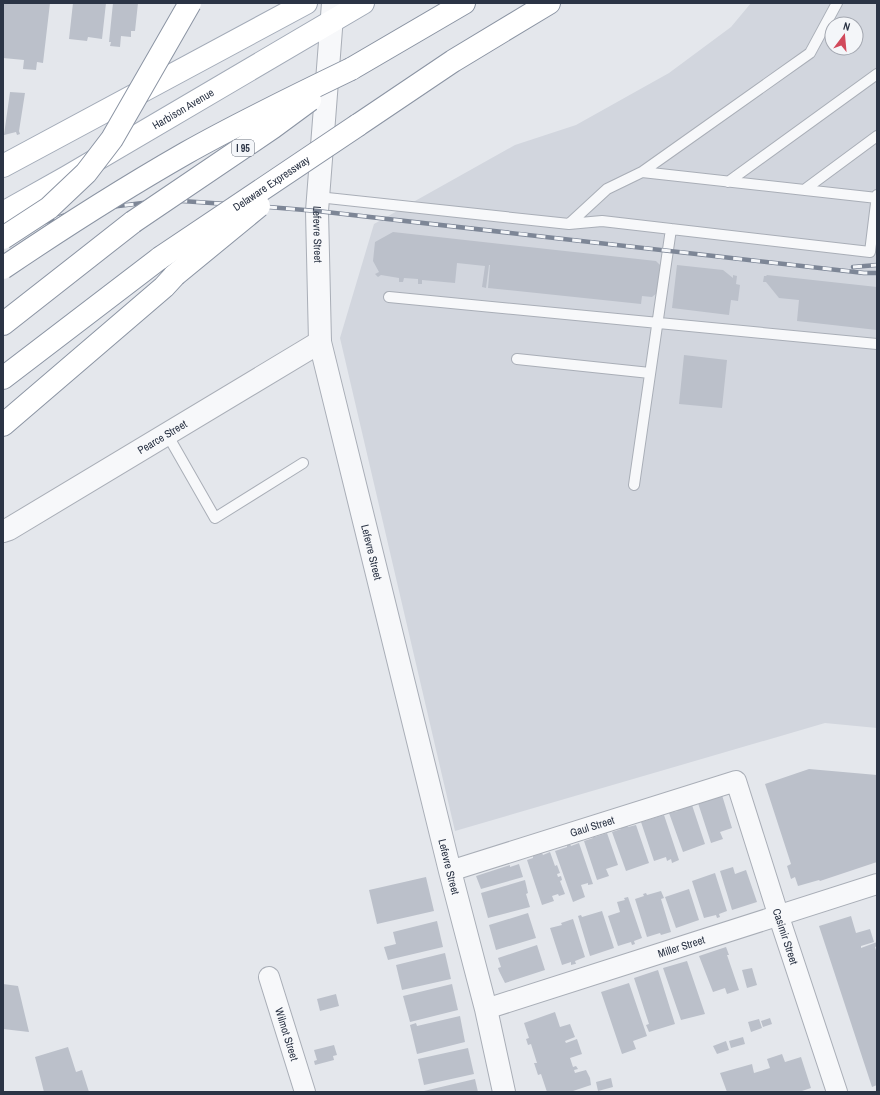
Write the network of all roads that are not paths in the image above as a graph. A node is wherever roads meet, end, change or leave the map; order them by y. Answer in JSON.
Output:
{"nodes":[{"id":1,"x":190,"y":3,"type":"edge"},
{"id":2,"x":306,"y":3,"type":"edge"},
{"id":3,"x":363,"y":3,"type":"edge"},
{"id":4,"x":464,"y":3,"type":"edge"},
{"id":5,"x":550,"y":3,"type":"edge"},
{"id":6,"x":837,"y":3,"type":"edge"},
{"id":7,"x":332,"y":12,"type":"edge"},
{"id":8,"x":351,"y":69,"type":"junction"},
{"id":9,"x":877,"y":74,"type":"edge"},
{"id":10,"x":358,"y":125,"type":"junction"},
{"id":11,"x":877,"y":136,"type":"edge"},
{"id":12,"x":4,"y":165,"type":"edge"},
{"id":13,"x":642,"y":172,"type":"junction"},
{"id":14,"x":728,"y":182,"type":"junction"},
{"id":15,"x":804,"y":190,"type":"junction"},
{"id":16,"x":877,"y":195,"type":"edge"},
{"id":17,"x":318,"y":197,"type":"junction"},
{"id":18,"x":877,"y":198,"type":"edge"},
{"id":19,"x":3,"y":213,"type":"edge"},
{"id":20,"x":569,"y":224,"type":"junction"},
{"id":21,"x":671,"y":229,"type":"junction"},
{"id":22,"x":3,"y":238,"type":"edge"},
{"id":23,"x":3,"y":268,"type":"edge"},
{"id":24,"x":389,"y":297,"type":"dead end"},
{"id":25,"x":657,"y":323,"type":"junction"},
{"id":26,"x":3,"y":324,"type":"edge"},
{"id":27,"x":320,"y":342,"type":"junction"},
{"id":28,"x":877,"y":344,"type":"edge"},
{"id":29,"x":517,"y":359,"type":"dead end"},
{"id":30,"x":650,"y":373,"type":"junction"},
{"id":31,"x":3,"y":378,"type":"edge"},
{"id":32,"x":3,"y":425,"type":"edge"},
{"id":33,"x":167,"y":434,"type":"junction"},
{"id":34,"x":304,"y":463,"type":"dead end"},
{"id":35,"x":634,"y":485,"type":"dead end"},
{"id":36,"x":3,"y":531,"type":"edge"},
{"id":37,"x":734,"y":782,"type":"joint"},
{"id":38,"x":450,"y":871,"type":"junction"},
{"id":39,"x":877,"y":884,"type":"edge"},
{"id":40,"x":779,"y":917,"type":"junction"},
{"id":41,"x":269,"y":977,"type":"dead end"},
{"id":42,"x":486,"y":1009,"type":"junction"},
{"id":43,"x":305,"y":1092,"type":"edge"},
{"id":44,"x":504,"y":1092,"type":"edge"},
{"id":45,"x":837,"y":1092,"type":"edge"}],
"edges":[{"from":1,"to":22,"type":"main road","bridge":true},
{"from":2,"to":12,"type":"main road"},
{"from":3,"to":7,"type":"main road","name":"Harbison Avenue"},
{"from":4,"to":8,"type":"main road","number":"I 95"},
{"from":5,"to":10,"type":"main road","name":"Delaware Expressway"},
{"from":6,"to":13,"type":"lane"},
{"from":7,"to":17,"type":"street","name":"Lefevre Street"},
{"from":7,"to":19,"type":"main road","name":"Harbison Avenue"},
{"from":8,"to":23,"type":"main road","bridge":true},
{"from":8,"to":26,"type":"main road","number":"I 95","bridge":true},
{"from":9,"to":14,"type":"lane"},
{"from":10,"to":31,"type":"main road","name":"Delaware Expressway","bridge":true},
{"from":10,"to":32,"type":"main road","bridge":true},
{"from":11,"to":15,"type":"lane"},
{"from":13,"to":14,"type":"lane"},
{"from":13,"to":20,"type":"lane"},
{"from":14,"to":15,"type":"lane"},
{"from":15,"to":18,"type":"lane"},
{"from":16,"to":18,"type":"lane"},
{"from":17,"to":20,"type":"lane"},
{"from":17,"to":27,"type":"street","name":"Lefevre Street"},
{"from":18,"to":21,"type":"lane"},
{"from":20,"to":21,"type":"lane"},
{"from":21,"to":25,"type":"lane"},
{"from":24,"to":25,"type":"lane"},
{"from":25,"to":28,"type":"lane"},
{"from":25,"to":30,"type":"lane"},
{"from":27,"to":33,"type":"street","name":"Pearce Street"},
{"from":27,"to":38,"type":"street","name":"Lefevre Street"},
{"from":29,"to":30,"type":"lane"},
{"from":30,"to":35,"type":"lane"},
{"from":33,"to":34,"type":"lane"},
{"from":33,"to":36,"type":"street","name":"Pearce Street"},
{"from":37,"to":38,"type":"street","name":"Gaul Street"},
{"from":37,"to":40,"type":"street","name":"Casimir Street"},
{"from":38,"to":42,"type":"street","name":"Lefevre Street"},
{"from":39,"to":40,"type":"street","name":"Miller Street"},
{"from":40,"to":42,"type":"street","name":"Miller Street"},
{"from":40,"to":45,"type":"street","name":"Casimir Street"},
{"from":41,"to":43,"type":"street","name":"Wilmot Street"},
{"from":42,"to":44,"type":"street","name":"Lefevre Street"}]}
